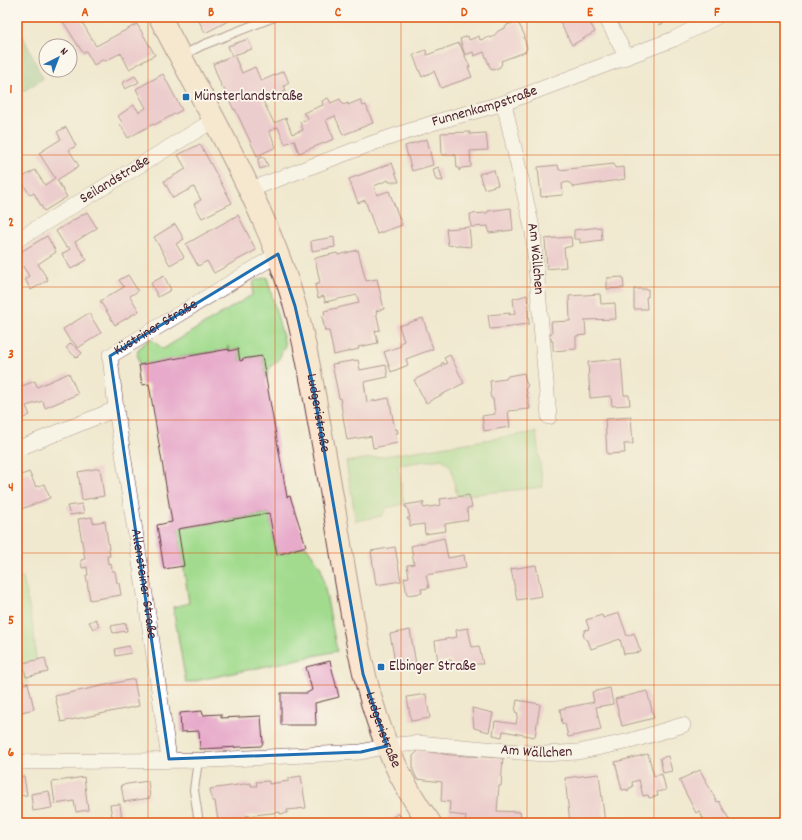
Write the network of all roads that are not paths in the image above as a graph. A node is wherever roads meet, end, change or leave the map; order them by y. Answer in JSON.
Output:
{"nodes":[{"id":1,"x":160,"y":17,"type":"edge"},
{"id":2,"x":274,"y":17,"type":"edge"},
{"id":3,"x":606,"y":17,"type":"edge"},
{"id":4,"x":716,"y":17,"type":"edge"},
{"id":5,"x":626,"y":56,"type":"junction"},
{"id":6,"x":180,"y":57,"type":"junction"},
{"id":7,"x":504,"y":102,"type":"junction"},
{"id":8,"x":214,"y":120,"type":"junction"},
{"id":9,"x":249,"y":190,"type":"junction"},
{"id":10,"x":17,"y":240,"type":"edge"},
{"id":11,"x":278,"y":254,"type":"junction"},
{"id":12,"x":116,"y":410,"type":"junction"},
{"id":13,"x":549,"y":417,"type":"dead end"},
{"id":14,"x":17,"y":449,"type":"edge"},
{"id":15,"x":683,"y":725,"type":"dead end"},
{"id":16,"x":387,"y":746,"type":"junction"},
{"id":17,"x":169,"y":759,"type":"junction"},
{"id":18,"x":198,"y":760,"type":"junction"},
{"id":19,"x":17,"y":762,"type":"edge"},
{"id":20,"x":199,"y":823,"type":"edge"},
{"id":21,"x":430,"y":823,"type":"edge"}],
"edges":[{"from":1,"to":6,"type":"street","name":"Ludgeristraße"},
{"from":2,"to":6,"type":"lane"},
{"from":3,"to":5,"type":"street"},
{"from":4,"to":5,"type":"street","name":"Funnenkampstraße"},
{"from":5,"to":7,"type":"street","name":"Funnenkampstraße"},
{"from":6,"to":8,"type":"street","name":"Ludgeristraße"},
{"from":7,"to":9,"type":"street","name":"Funnenkampstraße"},
{"from":7,"to":13,"type":"street","name":"Am Wällchen"},
{"from":8,"to":9,"type":"street","name":"Ludgeristraße"},
{"from":8,"to":10,"type":"street","name":"Seilandstraße"},
{"from":9,"to":11,"type":"street","name":"Ludgeristraße"},
{"from":11,"to":12,"type":"street","name":"Küstriner Straße"},
{"from":11,"to":16,"type":"street","name":"Ludgeristraße"},
{"from":12,"to":14,"type":"street"},
{"from":12,"to":17,"type":"street","name":"Allensteiner Straße"},
{"from":15,"to":16,"type":"street","name":"Am Wällchen"},
{"from":16,"to":18,"type":"street"},
{"from":16,"to":21,"type":"street","name":"Ludgeristraße"},
{"from":17,"to":18,"type":"street"},
{"from":17,"to":19,"type":"street"},
{"from":18,"to":20,"type":"lane"}]}
